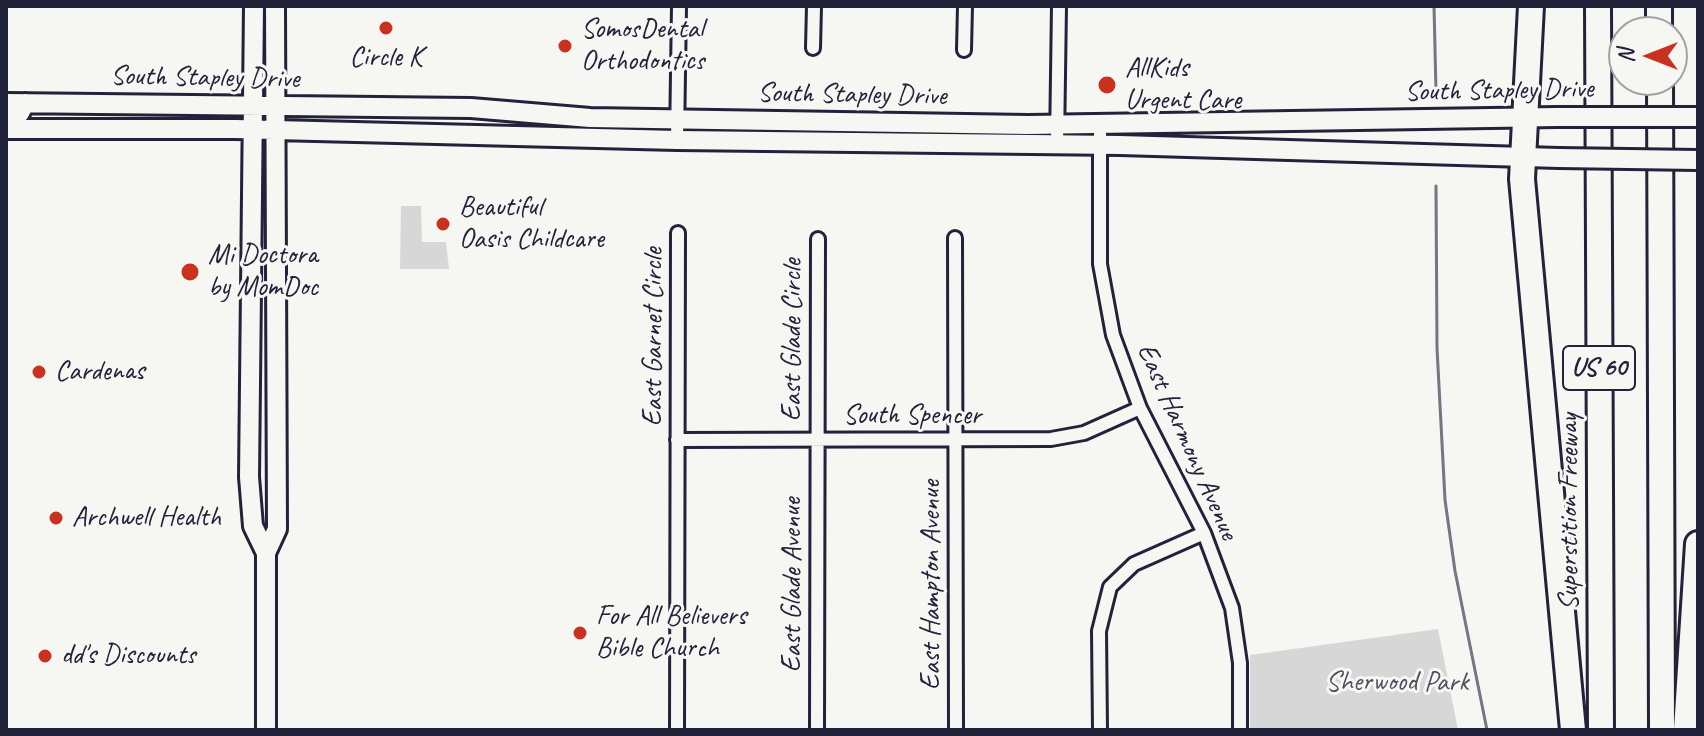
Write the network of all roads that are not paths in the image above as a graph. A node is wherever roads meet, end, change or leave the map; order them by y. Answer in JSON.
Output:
{"nodes":[{"id":1,"x":254,"y":6,"type":"edge"},
{"id":2,"x":275,"y":6,"type":"edge"},
{"id":3,"x":679,"y":6,"type":"edge"},
{"id":4,"x":814,"y":6,"type":"edge"},
{"id":5,"x":965,"y":6,"type":"edge"},
{"id":6,"x":1059,"y":6,"type":"edge"},
{"id":7,"x":1531,"y":6,"type":"edge"},
{"id":8,"x":1598,"y":6,"type":"edge"},
{"id":9,"x":813,"y":48,"type":"dead end"},
{"id":10,"x":964,"y":50,"type":"dead end"},
{"id":11,"x":1660,"y":96,"type":"edge"},
{"id":12,"x":16,"y":103,"type":"edge"},
{"id":13,"x":81,"y":104,"type":"junction"},
{"id":14,"x":255,"y":106,"type":"junction"},
{"id":15,"x":277,"y":106,"type":"junction"},
{"id":16,"x":532,"y":114,"type":"junction"},
{"id":17,"x":6,"y":116,"type":"edge"},
{"id":18,"x":1523,"y":117,"type":"junction"},
{"id":19,"x":1698,"y":117,"type":"edge"},
{"id":20,"x":678,"y":121,"type":"junction"},
{"id":21,"x":1058,"y":123,"type":"junction"},
{"id":22,"x":1251,"y":123,"type":"junction"},
{"id":23,"x":1320,"y":123,"type":"junction"},
{"id":24,"x":1100,"y":124,"type":"junction"},
{"id":25,"x":15,"y":129,"type":"edge"},
{"id":26,"x":254,"y":129,"type":"junction"},
{"id":27,"x":277,"y":130,"type":"junction"},
{"id":28,"x":468,"y":133,"type":"junction"},
{"id":29,"x":677,"y":140,"type":"junction"},
{"id":30,"x":1057,"y":144,"type":"junction"},
{"id":31,"x":1100,"y":145,"type":"junction"},
{"id":32,"x":1175,"y":147,"type":"junction"},
{"id":33,"x":1251,"y":148,"type":"junction"},
{"id":34,"x":1522,"y":158,"type":"junction"},
{"id":35,"x":1698,"y":160,"type":"edge"},
{"id":36,"x":678,"y":233,"type":"dead end"},
{"id":37,"x":955,"y":238,"type":"dead end"},
{"id":38,"x":818,"y":239,"type":"dead end"},
{"id":39,"x":252,"y":281,"type":"junction"},
{"id":40,"x":251,"y":364,"type":"junction"},
{"id":41,"x":277,"y":364,"type":"junction"},
{"id":42,"x":1140,"y":408,"type":"junction"},
{"id":43,"x":956,"y":439,"type":"junction"},
{"id":44,"x":677,"y":440,"type":"junction"},
{"id":45,"x":816,"y":441,"type":"junction"},
{"id":46,"x":277,"y":467,"type":"junction"},
{"id":47,"x":1204,"y":533,"type":"junction"},
{"id":48,"x":1698,"y":544,"type":"edge"},
{"id":49,"x":266,"y":553,"type":"junction"},
{"id":50,"x":266,"y":730,"type":"edge"},
{"id":51,"x":677,"y":730,"type":"edge"},
{"id":52,"x":817,"y":730,"type":"edge"},
{"id":53,"x":956,"y":730,"type":"edge"},
{"id":54,"x":1100,"y":730,"type":"edge"},
{"id":55,"x":1240,"y":730,"type":"edge"},
{"id":56,"x":1573,"y":730,"type":"edge"},
{"id":57,"x":1601,"y":730,"type":"edge"},
{"id":58,"x":1662,"y":730,"type":"edge"},
{"id":59,"x":1686,"y":730,"type":"edge"}],
"edges":[{"from":1,"to":14,"type":"main road"},
{"from":2,"to":15,"type":"main road"},
{"from":3,"to":20,"type":"street"},
{"from":4,"to":9,"type":"street"},
{"from":5,"to":10,"type":"street"},
{"from":6,"to":21,"type":"street"},
{"from":7,"to":18,"type":"highway"},
{"from":8,"to":57,"type":"highway","name":"Superstition Freeway","number":"US 60"},
{"from":11,"to":58,"type":"highway","number":"US 60"},
{"from":12,"to":13,"type":"main road","name":"South Stapley Drive"},
{"from":12,"to":17,"type":"main road"},
{"from":13,"to":14,"type":"main road","name":"South Stapley Drive"},
{"from":13,"to":25,"type":"main road"},
{"from":14,"to":15,"type":"main road","name":"South Stapley Drive"},
{"from":14,"to":26,"type":"main road"},
{"from":15,"to":16,"type":"main road","name":"South Stapley Drive"},
{"from":15,"to":27,"type":"main road"},
{"from":16,"to":20,"type":"main road","name":"South Stapley Drive"},
{"from":16,"to":28,"type":"main road"},
{"from":18,"to":19,"type":"main road","name":"South Stapley Drive","bridge":true},
{"from":18,"to":23,"type":"main road","name":"South Stapley Drive"},
{"from":18,"to":34,"type":"highway"},
{"from":20,"to":21,"type":"main road","name":"South Stapley Drive"},
{"from":20,"to":29,"type":"street"},
{"from":21,"to":24,"type":"main road","name":"South Stapley Drive"},
{"from":21,"to":30,"type":"street"},
{"from":22,"to":23,"type":"main road","name":"South Stapley Drive"},
{"from":22,"to":24,"type":"main road","name":"South Stapley Drive"},
{"from":22,"to":32,"type":"main road"},
{"from":23,"to":33,"type":"main road"},
{"from":24,"to":31,"type":"street","name":"East Harmony Avenue"},
{"from":25,"to":26,"type":"main road","name":"South Stapley Drive"},
{"from":26,"to":27,"type":"main road","name":"South Stapley Drive"},
{"from":26,"to":39,"type":"main road"},
{"from":27,"to":28,"type":"main road","name":"South Stapley Drive"},
{"from":27,"to":41,"type":"main road"},
{"from":28,"to":29,"type":"main road","name":"South Stapley Drive"},
{"from":29,"to":30,"type":"main road","name":"South Stapley Drive"},
{"from":30,"to":31,"type":"main road","name":"South Stapley Drive"},
{"from":31,"to":32,"type":"main road","name":"South Stapley Drive"},
{"from":31,"to":42,"type":"street","name":"East Harmony Avenue"},
{"from":32,"to":33,"type":"main road","name":"South Stapley Drive"},
{"from":33,"to":34,"type":"main road","name":"South Stapley Drive"},
{"from":34,"to":35,"type":"main road","name":"South Stapley Drive","bridge":true},
{"from":34,"to":56,"type":"highway"},
{"from":36,"to":44,"type":"street","name":"East Garnet Circle"},
{"from":37,"to":43,"type":"street","name":"East Hampton Avenue"},
{"from":38,"to":45,"type":"street","name":"East Glade Circle"},
{"from":39,"to":40,"type":"main road"},
{"from":39,"to":41,"type":"main road"},
{"from":40,"to":46,"type":"main road"},
{"from":40,"to":49,"type":"main road"},
{"from":41,"to":46,"type":"main road"},
{"from":42,"to":43,"type":"street","name":"South Spencer"},
{"from":42,"to":47,"type":"street","name":"East Harmony Avenue"},
{"from":43,"to":45,"type":"street","name":"South Spencer"},
{"from":43,"to":53,"type":"street","name":"East Hampton Avenue"},
{"from":44,"to":45,"type":"street","name":"South Spencer"},
{"from":44,"to":51,"type":"street","name":"East Garnet Circle"},
{"from":45,"to":52,"type":"street","name":"East Glade Avenue"},
{"from":46,"to":49,"type":"main road"},
{"from":47,"to":54,"type":"street"},
{"from":47,"to":55,"type":"street","name":"East Harmony Avenue"},
{"from":48,"to":59,"type":"highway"},
{"from":49,"to":50,"type":"main road"}]}
